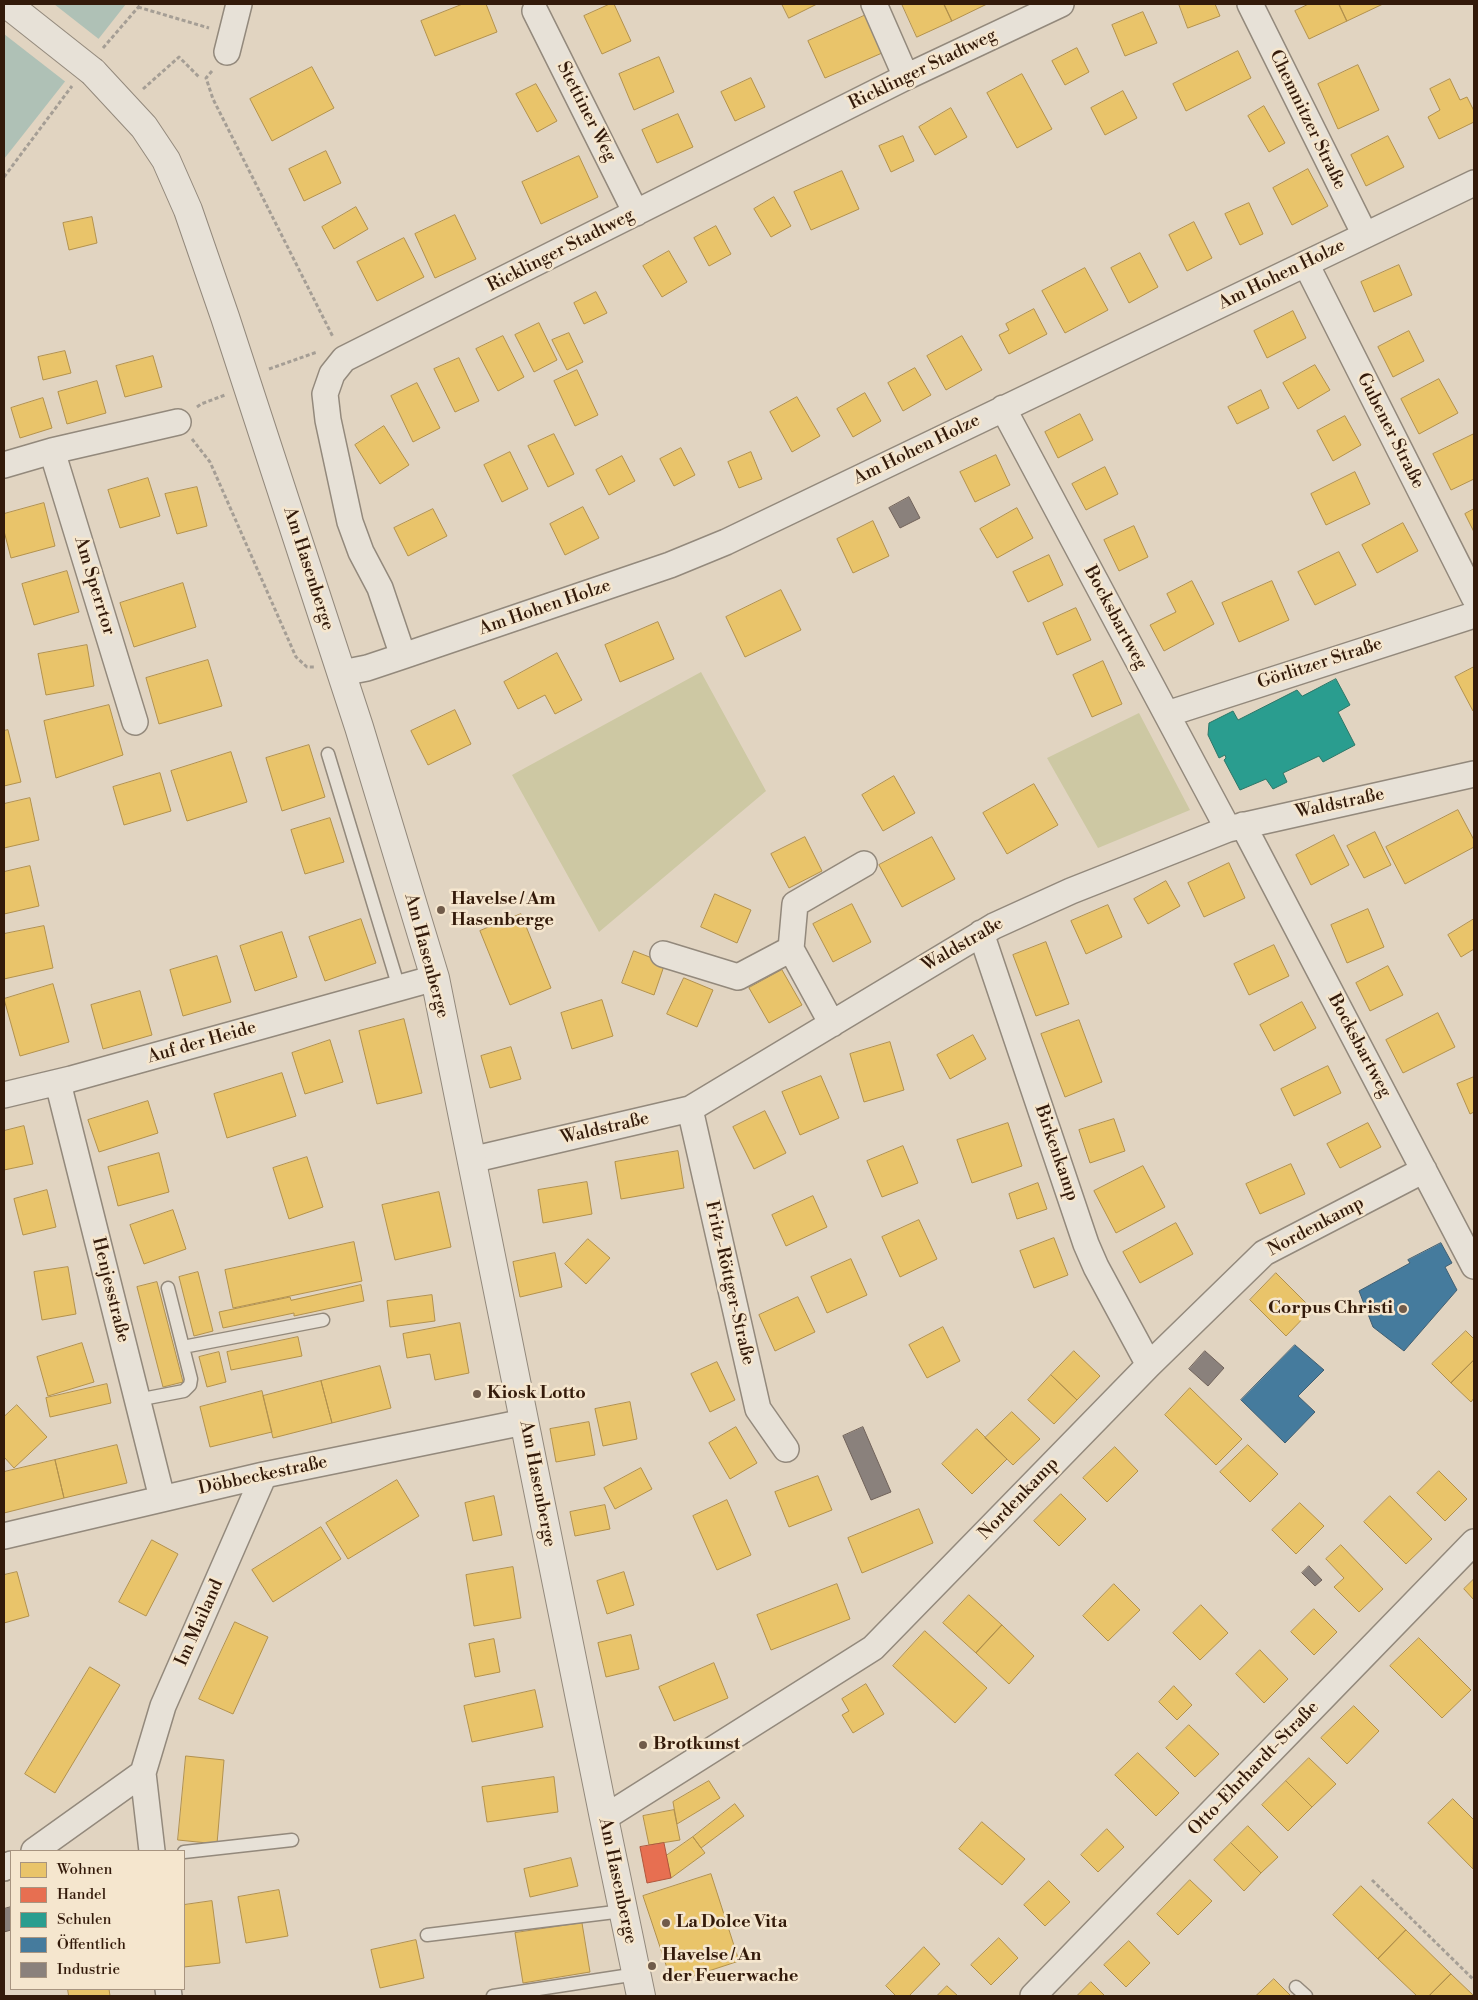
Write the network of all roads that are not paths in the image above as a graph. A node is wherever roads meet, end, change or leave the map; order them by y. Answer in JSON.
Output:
{"nodes":[{"id":1,"x":7,"y":4,"type":"edge"},
{"id":2,"x":239,"y":4,"type":"edge"},
{"id":3,"x":874,"y":4,"type":"edge"},
{"id":4,"x":1060,"y":4,"type":"edge"},
{"id":5,"x":1250,"y":4,"type":"edge"},
{"id":6,"x":535,"y":11,"type":"dead end"},
{"id":7,"x":229,"y":44,"type":"road end"},
{"id":8,"x":906,"y":77,"type":"junction"},
{"id":9,"x":1474,"y":183,"type":"edge"},
{"id":10,"x":636,"y":213,"type":"junction"},
{"id":11,"x":1365,"y":235,"type":"junction"},
{"id":12,"x":1306,"y":264,"type":"junction"},
{"id":13,"x":1003,"y":408,"type":"junction"},
{"id":14,"x":178,"y":422,"type":"road end"},
{"id":15,"x":52,"y":450,"type":"junction"},
{"id":16,"x":4,"y":465,"type":"edge"},
{"id":17,"x":1474,"y":597,"type":"edge"},
{"id":18,"x":1474,"y":615,"type":"edge"},
{"id":19,"x":403,"y":656,"type":"junction"},
{"id":20,"x":330,"y":670,"type":"junction"},
{"id":21,"x":1166,"y":714,"type":"junction"},
{"id":22,"x":135,"y":722,"type":"dead end"},
{"id":23,"x":328,"y":754,"type":"dead end"},
{"id":24,"x":1474,"y":774,"type":"edge"},
{"id":25,"x":1235,"y":827,"type":"junction"},
{"id":26,"x":864,"y":864,"type":"dead end"},
{"id":27,"x":981,"y":933,"type":"junction"},
{"id":28,"x":791,"y":949,"type":"junction"},
{"id":29,"x":663,"y":954,"type":"dead end"},
{"id":30,"x":435,"y":978,"type":"junction"},
{"id":31,"x":399,"y":988,"type":"junction"},
{"id":32,"x":832,"y":1024,"type":"junction"},
{"id":33,"x":58,"y":1083,"type":"junction"},
{"id":34,"x":4,"y":1092,"type":"edge"},
{"id":35,"x":690,"y":1109,"type":"junction"},
{"id":36,"x":472,"y":1160,"type":"junction"},
{"id":37,"x":1424,"y":1170,"type":"junction"},
{"id":38,"x":1474,"y":1266,"type":"edge"},
{"id":39,"x":168,"y":1288,"type":"dead end"},
{"id":40,"x":323,"y":1320,"type":"dead end"},
{"id":41,"x":183,"y":1347,"type":"junction"},
{"id":42,"x":1149,"y":1365,"type":"junction"},
{"id":43,"x":137,"y":1400,"type":"junction"},
{"id":44,"x":524,"y":1422,"type":"junction"},
{"id":45,"x":786,"y":1449,"type":"dead end"},
{"id":46,"x":264,"y":1475,"type":"junction"},
{"id":47,"x":162,"y":1498,"type":"junction"},
{"id":48,"x":4,"y":1536,"type":"edge"},
{"id":49,"x":1474,"y":1542,"type":"edge"},
{"id":50,"x":143,"y":1773,"type":"junction"},
{"id":51,"x":604,"y":1818,"type":"junction"},
{"id":52,"x":292,"y":1840,"type":"dead end"},
{"id":53,"x":35,"y":1850,"type":"edge"},
{"id":54,"x":152,"y":1850,"type":"edge"},
{"id":55,"x":185,"y":1852,"type":"edge"},
{"id":56,"x":623,"y":1911,"type":"junction"},
{"id":57,"x":427,"y":1935,"type":"dead end"},
{"id":58,"x":639,"y":1985,"type":"edge"},
{"id":59,"x":1296,"y":1987,"type":"dead end"},
{"id":60,"x":493,"y":1996,"type":"edge"},
{"id":61,"x":1033,"y":1996,"type":"edge"},
{"id":62,"x":1306,"y":1996,"type":"edge"}],
"edges":[{"from":1,"to":20,"type":"street","name":"Am Hasenberge","bridge":true},
{"from":2,"to":7,"type":"street"},
{"from":3,"to":8,"type":"street"},
{"from":4,"to":8,"type":"street","name":"Ricklinger Stadtweg"},
{"from":5,"to":11,"type":"street","name":"Chemnitzer Straße"},
{"from":6,"to":10,"type":"street","name":"Stettiner Weg"},
{"from":8,"to":10,"type":"street","name":"Ricklinger Stadtweg"},
{"from":9,"to":11,"type":"street","name":"Am Hohen Holze"},
{"from":10,"to":19,"type":"street","name":"Ricklinger Stadtweg"},
{"from":11,"to":12,"type":"street","name":"Am Hohen Holze"},
{"from":12,"to":13,"type":"street","name":"Am Hohen Holze"},
{"from":12,"to":17,"type":"street","name":"Gubener Straße"},
{"from":13,"to":19,"type":"street","name":"Am Hohen Holze"},
{"from":13,"to":21,"type":"street","name":"Bocksbartweg"},
{"from":14,"to":15,"type":"street"},
{"from":15,"to":16,"type":"street"},
{"from":15,"to":22,"type":"street","name":"Am Sperrtor"},
{"from":18,"to":21,"type":"street","name":"Görlitzer Straße"},
{"from":19,"to":20,"type":"street","name":"Am Hohen Holze"},
{"from":20,"to":30,"type":"street","name":"Am Hasenberge"},
{"from":21,"to":25,"type":"street","name":"Bocksbartweg"},
{"from":23,"to":31,"type":"lane"},
{"from":24,"to":25,"type":"street","name":"Waldstraße"},
{"from":25,"to":27,"type":"street","name":"Waldstraße"},
{"from":25,"to":37,"type":"street","name":"Bocksbartweg"},
{"from":26,"to":28,"type":"street"},
{"from":27,"to":32,"type":"street","name":"Waldstraße"},
{"from":27,"to":42,"type":"street","name":"Birkenkamp"},
{"from":28,"to":29,"type":"street"},
{"from":28,"to":32,"type":"street"},
{"from":30,"to":31,"type":"street","name":"Auf der Heide"},
{"from":30,"to":36,"type":"street","name":"Am Hasenberge"},
{"from":31,"to":33,"type":"street","name":"Auf der Heide"},
{"from":32,"to":35,"type":"street","name":"Waldstraße"},
{"from":33,"to":34,"type":"street","name":"Auf der Heide"},
{"from":33,"to":43,"type":"street","name":"Henjesstraße"},
{"from":35,"to":36,"type":"street","name":"Waldstraße"},
{"from":35,"to":45,"type":"street","name":"Fritz-Röttger-Straße"},
{"from":36,"to":44,"type":"street","name":"Am Hasenberge"},
{"from":37,"to":38,"type":"street","name":"Bocksbartweg"},
{"from":37,"to":42,"type":"street","name":"Nordenkamp"},
{"from":39,"to":41,"type":"lane"},
{"from":40,"to":41,"type":"lane"},
{"from":41,"to":43,"type":"lane"},
{"from":42,"to":51,"type":"street","name":"Nordenkamp"},
{"from":43,"to":47,"type":"street","name":"Henjesstraße"},
{"from":44,"to":46,"type":"street","name":"Döbbeckestraße"},
{"from":44,"to":51,"type":"street","name":"Am Hasenberge"},
{"from":46,"to":47,"type":"street","name":"Döbbeckestraße"},
{"from":46,"to":50,"type":"street","name":"Im Mailand"},
{"from":47,"to":48,"type":"street","name":"Döbbeckestraße"},
{"from":49,"to":61,"type":"street","name":"Otto-Ehrhardt-Straße"},
{"from":50,"to":53,"type":"street"},
{"from":50,"to":54,"type":"street","name":"Im Mailand"},
{"from":51,"to":56,"type":"street","name":"Am Hasenberge"},
{"from":52,"to":55,"type":"lane"},
{"from":56,"to":57,"type":"lane"},
{"from":56,"to":58,"type":"street","name":"Am Hasenberge"},
{"from":58,"to":60,"type":"lane"},
{"from":59,"to":62,"type":"lane"}]}
